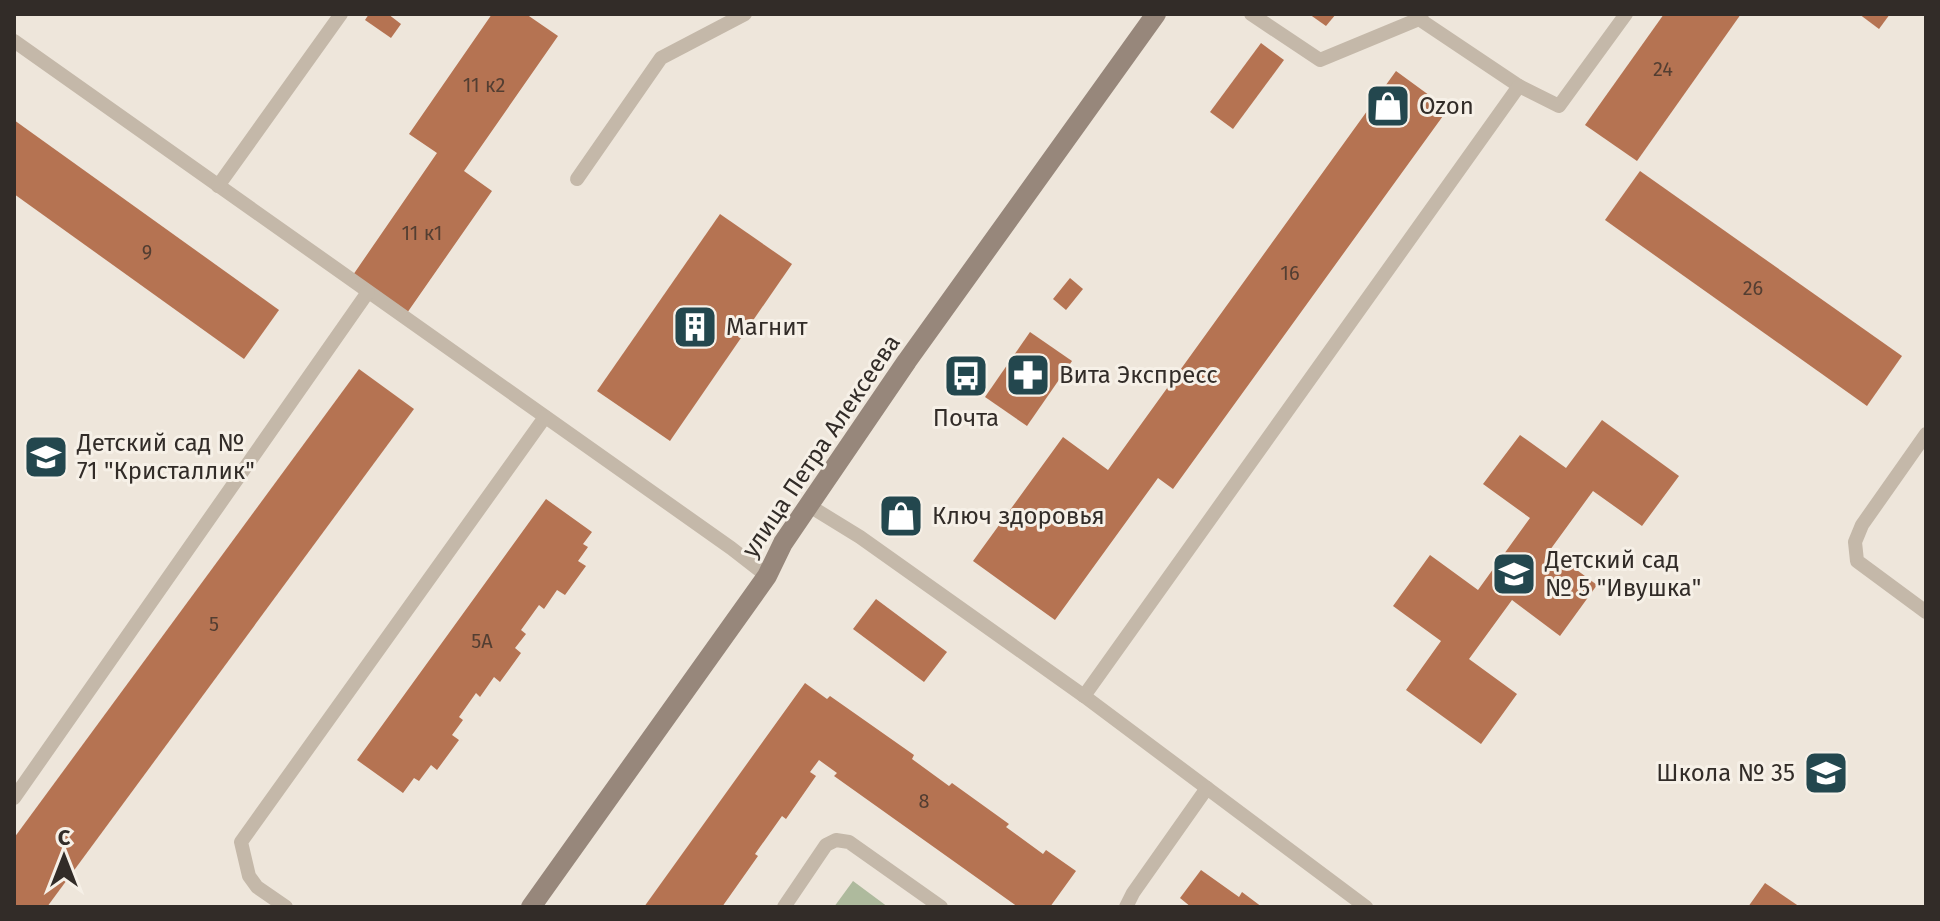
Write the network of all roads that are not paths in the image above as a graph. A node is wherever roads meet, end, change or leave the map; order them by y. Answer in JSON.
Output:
{"nodes":[{"id":1,"x":341,"y":14,"type":"edge"},
{"id":2,"x":745,"y":14,"type":"edge"},
{"id":3,"x":1156,"y":14,"type":"edge"},
{"id":4,"x":1251,"y":14,"type":"edge"},
{"id":5,"x":1626,"y":14,"type":"edge"},
{"id":6,"x":1421,"y":16,"type":"edge"},
{"id":7,"x":14,"y":41,"type":"edge"},
{"id":8,"x":1519,"y":86,"type":"junction"},
{"id":9,"x":577,"y":179,"type":"dead end"},
{"id":10,"x":218,"y":186,"type":"junction"},
{"id":11,"x":368,"y":292,"type":"junction"},
{"id":12,"x":545,"y":417,"type":"junction"},
{"id":13,"x":1926,"y":434,"type":"edge"},
{"id":14,"x":808,"y":505,"type":"junction"},
{"id":15,"x":767,"y":576,"type":"junction"},
{"id":16,"x":1926,"y":612,"type":"edge"},
{"id":17,"x":1084,"y":696,"type":"junction"},
{"id":18,"x":1207,"y":788,"type":"junction"},
{"id":19,"x":14,"y":798,"type":"edge"},
{"id":20,"x":286,"y":907,"type":"edge"},
{"id":21,"x":531,"y":907,"type":"edge"},
{"id":22,"x":784,"y":907,"type":"edge"},
{"id":23,"x":941,"y":907,"type":"edge"},
{"id":24,"x":1126,"y":907,"type":"edge"},
{"id":25,"x":1366,"y":907,"type":"edge"}],
"edges":[{"from":1,"to":10,"type":"lane"},
{"from":2,"to":9,"type":"lane"},
{"from":3,"to":14,"type":"street","name":"улица Петра Алексеева"},
{"from":4,"to":6,"type":"lane"},
{"from":5,"to":8,"type":"lane"},
{"from":6,"to":8,"type":"lane"},
{"from":7,"to":10,"type":"lane"},
{"from":8,"to":17,"type":"lane"},
{"from":10,"to":11,"type":"lane"},
{"from":11,"to":12,"type":"lane"},
{"from":11,"to":19,"type":"lane"},
{"from":12,"to":15,"type":"lane"},
{"from":12,"to":20,"type":"lane"},
{"from":13,"to":16,"type":"lane"},
{"from":14,"to":15,"type":"street","name":"улица Петра Алексеева"},
{"from":14,"to":17,"type":"lane"},
{"from":15,"to":21,"type":"street","name":"улица Петра Алексеева"},
{"from":17,"to":18,"type":"lane"},
{"from":18,"to":24,"type":"lane"},
{"from":18,"to":25,"type":"lane"},
{"from":22,"to":23,"type":"lane"}]}
